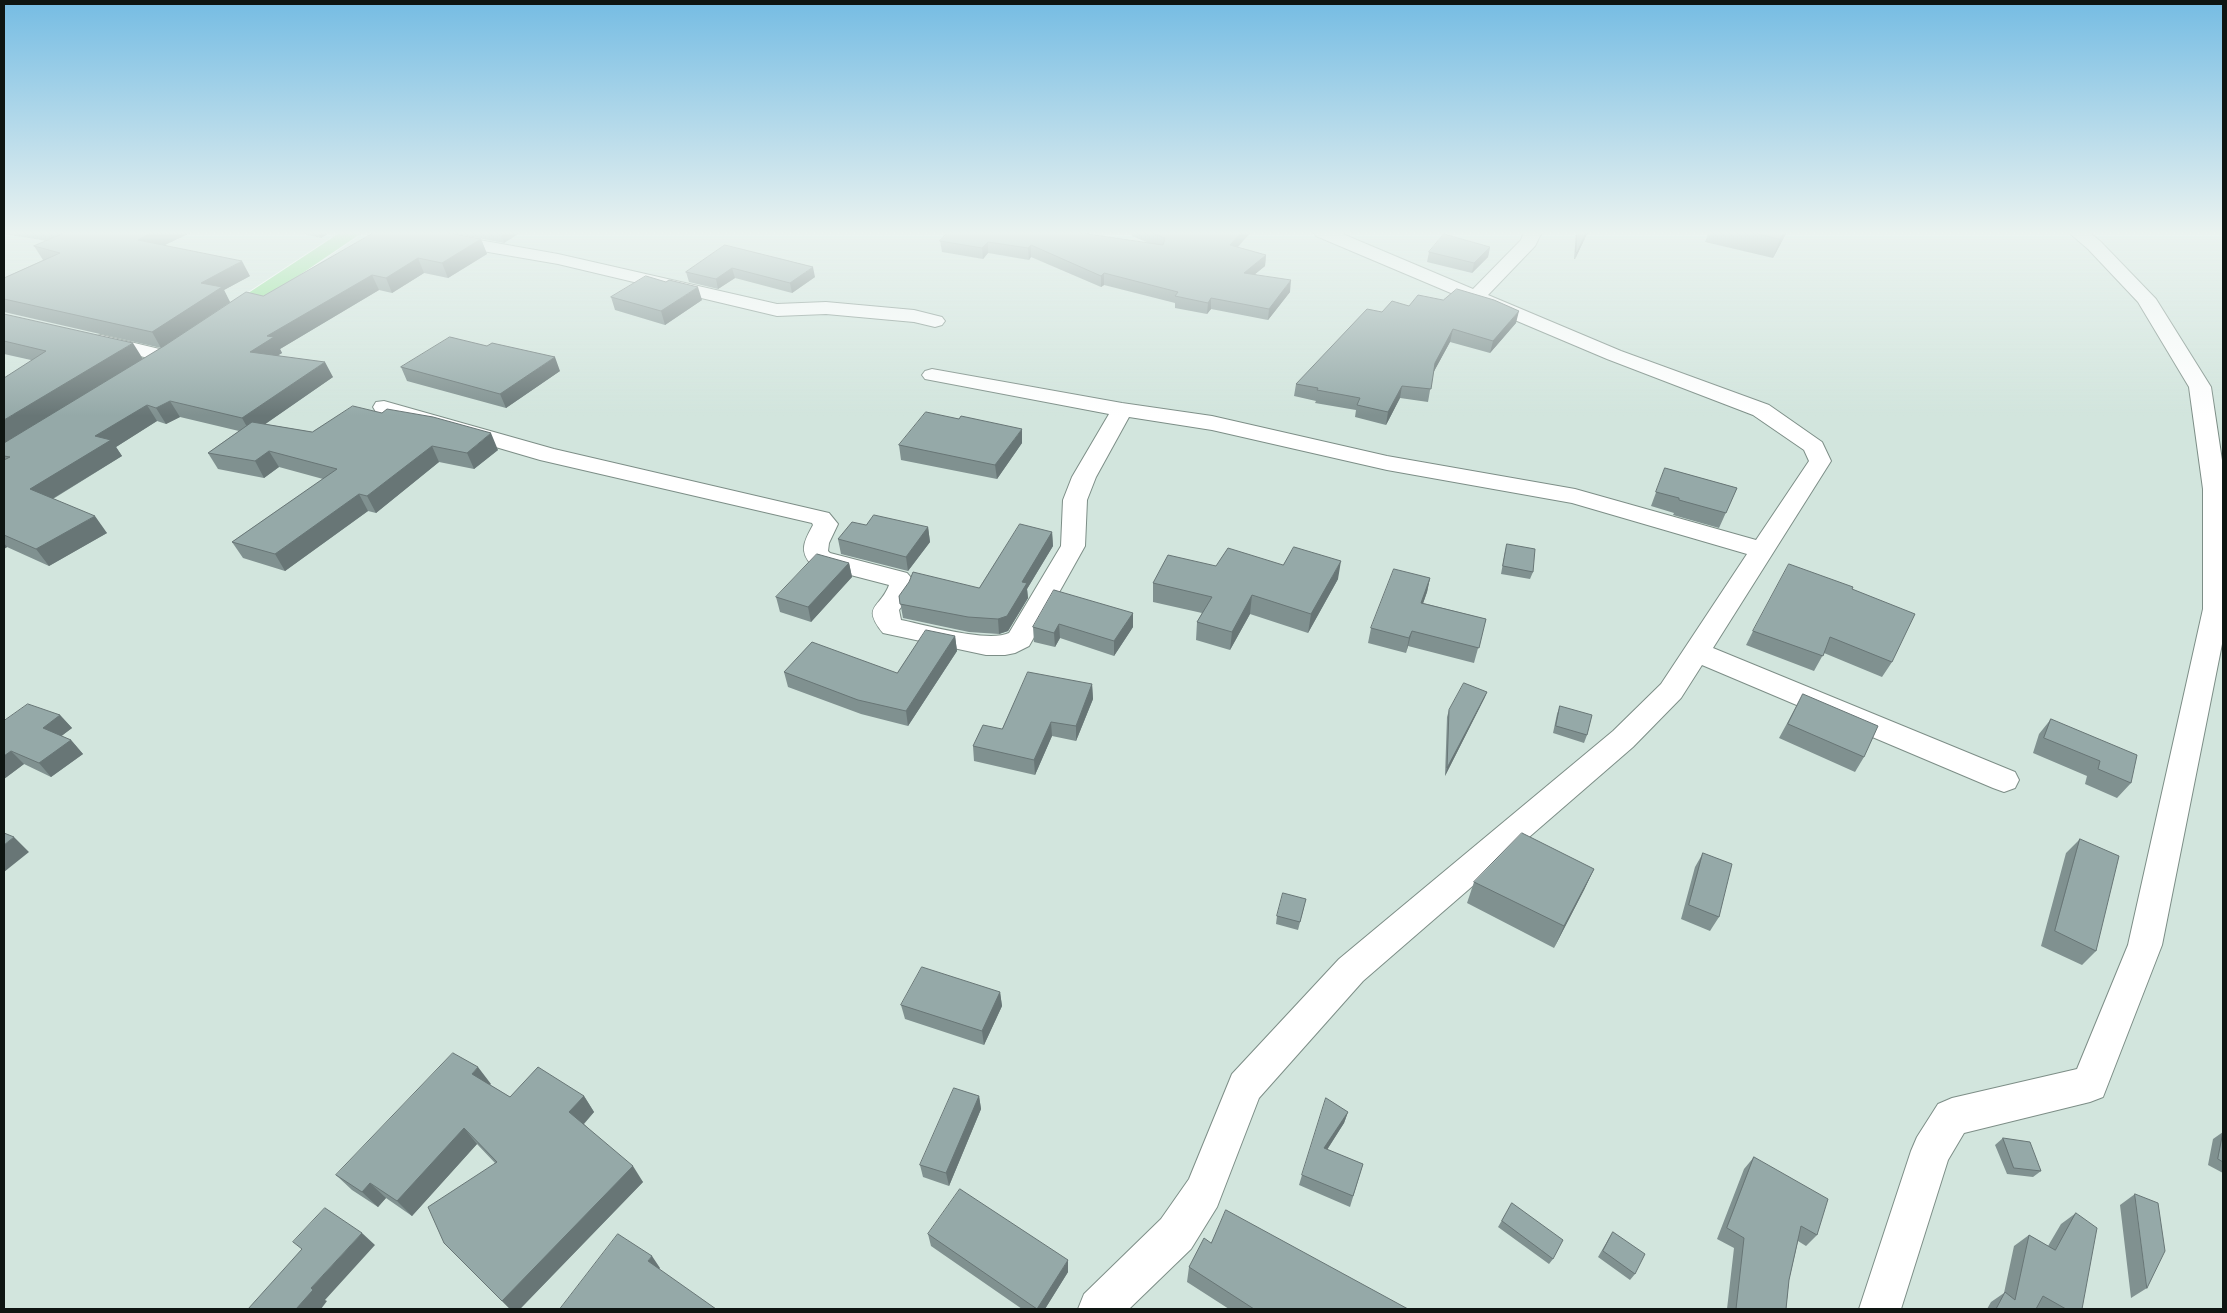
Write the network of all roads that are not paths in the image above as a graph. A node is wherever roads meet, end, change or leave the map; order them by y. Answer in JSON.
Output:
{"nodes":[{"id":1,"x":261,"y":293,"type":"edge"},
{"id":2,"x":706,"y":293,"type":"edge"},
{"id":3,"x":1467,"y":293,"type":"edge"},
{"id":4,"x":1480,"y":293,"type":"edge"},
{"id":5,"x":2140,"y":293,"type":"edge"},
{"id":6,"x":1476,"y":297,"type":"junction"},
{"id":7,"x":935,"y":321,"type":"dead end"},
{"id":8,"x":215,"y":324,"type":"edge"},
{"id":9,"x":80,"y":336,"type":"edge"},
{"id":10,"x":174,"y":350,"type":"joint"},
{"id":11,"x":140,"y":372,"type":"edge"},
{"id":12,"x":932,"y":375,"type":"dead end"},
{"id":13,"x":384,"y":407,"type":"dead end"},
{"id":14,"x":1122,"y":410,"type":"junction"},
{"id":15,"x":1762,"y":550,"type":"junction"},
{"id":16,"x":1696,"y":652,"type":"junction"},
{"id":17,"x":2004,"y":780,"type":"dead end"},
{"id":18,"x":1099,"y":1309,"type":"edge"},
{"id":19,"x":1880,"y":1309,"type":"edge"}],
"edges":[{"from":1,"to":8,"type":"highway"},
{"from":2,"to":7,"type":"street"},
{"from":3,"to":6,"type":"street"},
{"from":4,"to":6,"type":"street"},
{"from":5,"to":19,"type":"street"},
{"from":6,"to":15,"type":"street"},
{"from":9,"to":10,"type":"street"},
{"from":10,"to":11,"type":"highway"},
{"from":12,"to":14,"type":"street"},
{"from":13,"to":14,"type":"street"},
{"from":14,"to":15,"type":"street"},
{"from":15,"to":16,"type":"street"},
{"from":16,"to":17,"type":"street"},
{"from":16,"to":18,"type":"street"}]}
